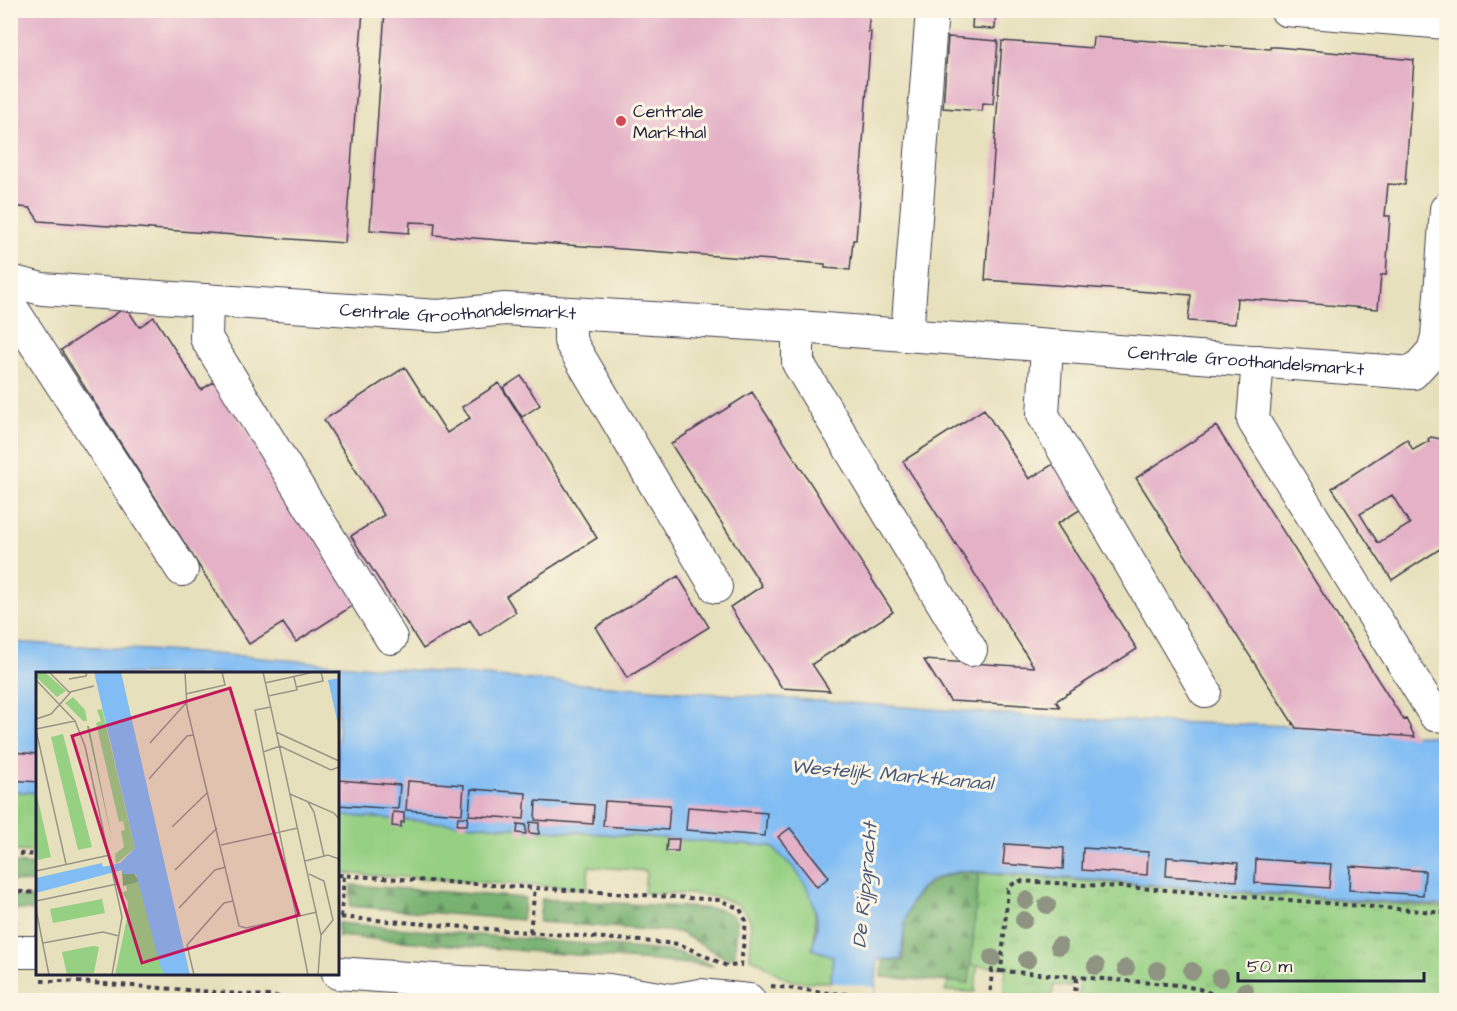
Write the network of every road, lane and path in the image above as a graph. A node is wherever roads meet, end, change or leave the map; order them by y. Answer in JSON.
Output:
{"nodes":[{"id":1,"x":932,"y":10,"type":"edge"},
{"id":2,"x":1286,"y":10,"type":"edge"},
{"id":3,"x":1446,"y":23,"type":"edge"},
{"id":4,"x":1446,"y":209,"type":"edge"},
{"id":5,"x":10,"y":281,"type":"edge"},
{"id":6,"x":207,"y":300,"type":"junction"},
{"id":7,"x":10,"y":305,"type":"edge"},
{"id":8,"x":570,"y":314,"type":"junction"},
{"id":9,"x":798,"y":327,"type":"junction"},
{"id":10,"x":907,"y":335,"type":"junction"},
{"id":11,"x":1047,"y":345,"type":"junction"},
{"id":12,"x":1258,"y":361,"type":"junction"},
{"id":13,"x":182,"y":570,"type":"dead end"},
{"id":14,"x":716,"y":587,"type":"dead end"},
{"id":15,"x":391,"y":638,"type":"dead end"},
{"id":16,"x":971,"y":650,"type":"dead end"},
{"id":17,"x":1204,"y":691,"type":"dead end"},
{"id":18,"x":1446,"y":716,"type":"edge"},
{"id":19,"x":10,"y":853,"type":"edge"},
{"id":20,"x":36,"y":855,"type":"edge"},
{"id":21,"x":339,"y":875,"type":"edge"},
{"id":22,"x":344,"y":875,"type":"junction"},
{"id":23,"x":535,"y":888,"type":"junction"},
{"id":24,"x":10,"y":891,"type":"edge"},
{"id":25,"x":36,"y":893,"type":"edge"},
{"id":26,"x":1446,"y":913,"type":"edge"},
{"id":27,"x":339,"y":917,"type":"edge"},
{"id":28,"x":530,"y":932,"type":"junction"},
{"id":29,"x":10,"y":952,"type":"edge"},
{"id":30,"x":35,"y":967,"type":"edge"},
{"id":31,"x":1000,"y":971,"type":"junction"},
{"id":32,"x":339,"y":973,"type":"edge"},
{"id":33,"x":52,"y":975,"type":"edge"},
{"id":34,"x":1077,"y":977,"type":"junction"},
{"id":35,"x":830,"y":993,"type":"dead end"},
{"id":36,"x":322,"y":1000,"type":"edge"},
{"id":37,"x":673,"y":1000,"type":"edge"},
{"id":38,"x":749,"y":1000,"type":"edge"},
{"id":39,"x":950,"y":1000,"type":"edge"},
{"id":40,"x":990,"y":1000,"type":"edge"},
{"id":41,"x":1016,"y":1000,"type":"edge"},
{"id":42,"x":1062,"y":1000,"type":"edge"},
{"id":43,"x":1074,"y":1000,"type":"edge"},
{"id":44,"x":1230,"y":1000,"type":"edge"}],
"edges":[{"from":1,"to":10,"type":"street"},
{"from":2,"to":3,"type":"street"},
{"from":4,"to":12,"type":"street","name":"Centrale Groothandelsmarkt"},
{"from":5,"to":6,"type":"street","name":"Centrale Groothandelsmarkt"},
{"from":6,"to":8,"type":"street","name":"Centrale Groothandelsmarkt"},
{"from":6,"to":15,"type":"street"},
{"from":7,"to":13,"type":"street"},
{"from":8,"to":9,"type":"street","name":"Centrale Groothandelsmarkt"},
{"from":8,"to":14,"type":"street"},
{"from":9,"to":10,"type":"street","name":"Centrale Groothandelsmarkt"},
{"from":9,"to":16,"type":"street"},
{"from":10,"to":11,"type":"street","name":"Centrale Groothandelsmarkt"},
{"from":11,"to":12,"type":"street","name":"Centrale Groothandelsmarkt"},
{"from":11,"to":17,"type":"street"},
{"from":12,"to":18,"type":"street"},
{"from":19,"to":20,"type":"path"},
{"from":21,"to":22,"type":"path"},
{"from":22,"to":23,"type":"path"},
{"from":22,"to":27,"type":"path"},
{"from":23,"to":28,"type":"path"},
{"from":23,"to":28,"type":"path"},
{"from":24,"to":25,"type":"path"},
{"from":26,"to":31,"type":"path"},
{"from":27,"to":28,"type":"path"},
{"from":29,"to":30,"type":"street"},
{"from":31,"to":34,"type":"path"},
{"from":31,"to":40,"type":"path"},
{"from":32,"to":37,"type":"street"},
{"from":33,"to":36,"type":"path"},
{"from":34,"to":43,"type":"path"},
{"from":34,"to":44,"type":"path"},
{"from":35,"to":39,"type":"path"},
{"from":37,"to":38,"type":"street"},
{"from":41,"to":42,"type":"path"}]}
